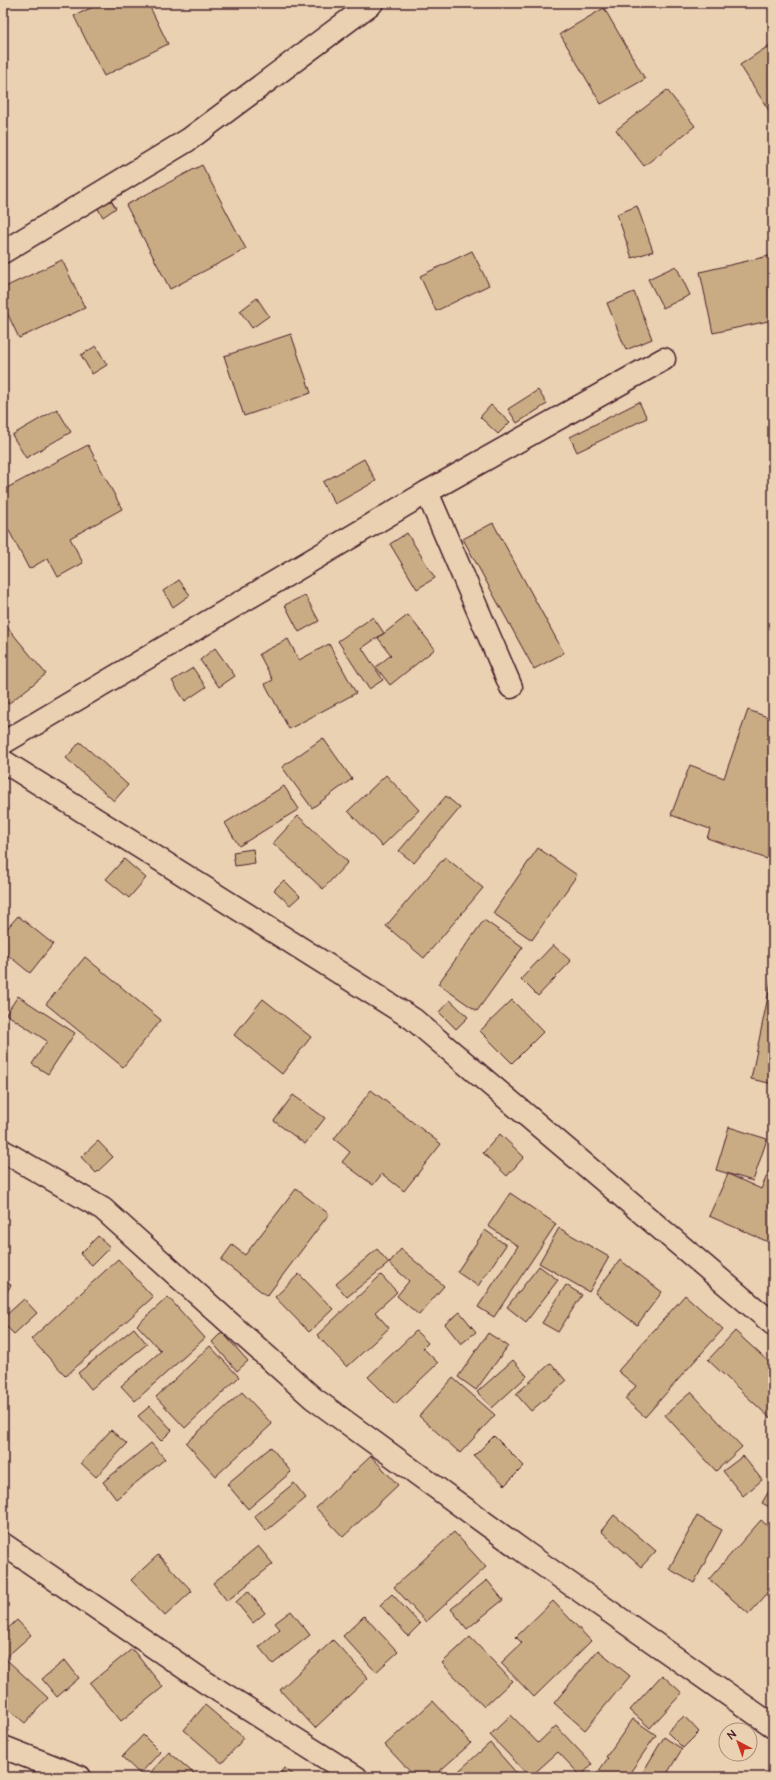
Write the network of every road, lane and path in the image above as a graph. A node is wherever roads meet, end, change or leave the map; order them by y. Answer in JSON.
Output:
{"nodes":[{"id":1,"x":372,"y":3,"type":"edge"},
{"id":2,"x":3,"y":252,"type":"edge"},
{"id":3,"x":664,"y":359,"type":"dead end"},
{"id":4,"x":427,"y":492,"type":"junction"},
{"id":5,"x":511,"y":687,"type":"dead end"},
{"id":6,"x":3,"y":743,"type":"edge"},
{"id":7,"x":3,"y":761,"type":"edge"},
{"id":8,"x":3,"y":1151,"type":"edge"},
{"id":9,"x":773,"y":1324,"type":"edge"},
{"id":10,"x":3,"y":1544,"type":"edge"},
{"id":11,"x":773,"y":1726,"type":"edge"},
{"id":12,"x":3,"y":1747,"type":"edge"},
{"id":13,"x":80,"y":1777,"type":"edge"},
{"id":14,"x":356,"y":1777,"type":"edge"}],
"edges":[{"from":1,"to":2,"type":"street"},
{"from":3,"to":4,"type":"street"},
{"from":4,"to":5,"type":"street"},
{"from":4,"to":6,"type":"street"},
{"from":7,"to":9,"type":"street"},
{"from":8,"to":11,"type":"street"},
{"from":10,"to":14,"type":"street"},
{"from":12,"to":13,"type":"street"}]}
